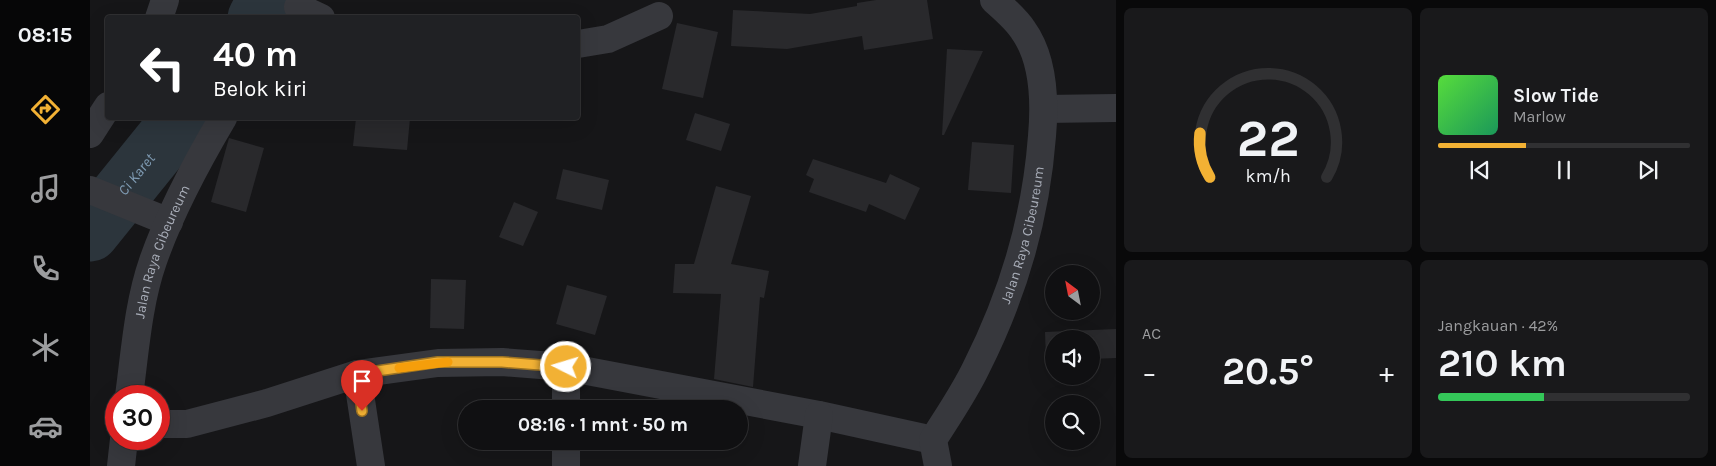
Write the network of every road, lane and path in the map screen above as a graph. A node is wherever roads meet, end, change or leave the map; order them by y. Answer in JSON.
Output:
{"nodes":[{"id":1,"x":165,"y":0,"type":"edge"},
{"id":2,"x":994,"y":0,"type":"edge"},
{"id":3,"x":160,"y":15,"type":"edge"},
{"id":4,"x":660,"y":16,"type":"dead end"},
{"id":5,"x":580,"y":44,"type":"edge"},
{"id":6,"x":1116,"y":108,"type":"edge"},
{"id":7,"x":1044,"y":109,"type":"junction"},
{"id":8,"x":105,"y":111,"type":"edge"},
{"id":9,"x":222,"y":120,"type":"edge"},
{"id":10,"x":90,"y":134,"type":"edge"},
{"id":11,"x":90,"y":190,"type":"edge"},
{"id":12,"x":169,"y":222,"type":"junction"},
{"id":13,"x":566,"y":367,"type":"junction"},
{"id":14,"x":357,"y":374,"type":"junction"},
{"id":15,"x":131,"y":385,"type":"edge"},
{"id":16,"x":566,"y":400,"type":"edge"},
{"id":17,"x":819,"y":414,"type":"junction"},
{"id":18,"x":170,"y":423,"type":"edge"},
{"id":19,"x":933,"y":440,"type":"junction"},
{"id":20,"x":123,"y":450,"type":"edge"},
{"id":21,"x":566,"y":450,"type":"edge"},
{"id":22,"x":122,"y":466,"type":"edge"},
{"id":23,"x":371,"y":466,"type":"edge"},
{"id":24,"x":566,"y":466,"type":"edge"},
{"id":25,"x":812,"y":466,"type":"edge"},
{"id":26,"x":938,"y":466,"type":"edge"}],
"edges":[{"from":1,"to":3,"type":"street"},
{"from":2,"to":7,"type":"street","name":"Jalan Raya Cibeureum"},
{"from":4,"to":5,"type":"street"},
{"from":6,"to":7,"type":"street"},
{"from":7,"to":19,"type":"street","name":"Jalan Raya Cibeureum"},
{"from":8,"to":10,"type":"street"},
{"from":9,"to":12,"type":"street","name":"Jalan Raya Cibeureum"},
{"from":11,"to":12,"type":"street"},
{"from":12,"to":15,"type":"street","name":"Jalan Raya Cibeureum"},
{"from":13,"to":14,"type":"street"},
{"from":13,"to":16,"type":"street"},
{"from":13,"to":17,"type":"street"},
{"from":14,"to":18,"type":"street"},
{"from":14,"to":23,"type":"street"},
{"from":17,"to":19,"type":"street"},
{"from":17,"to":25,"type":"street"},
{"from":19,"to":26,"type":"street"},
{"from":20,"to":22,"type":"street"},
{"from":21,"to":24,"type":"street"}]}
